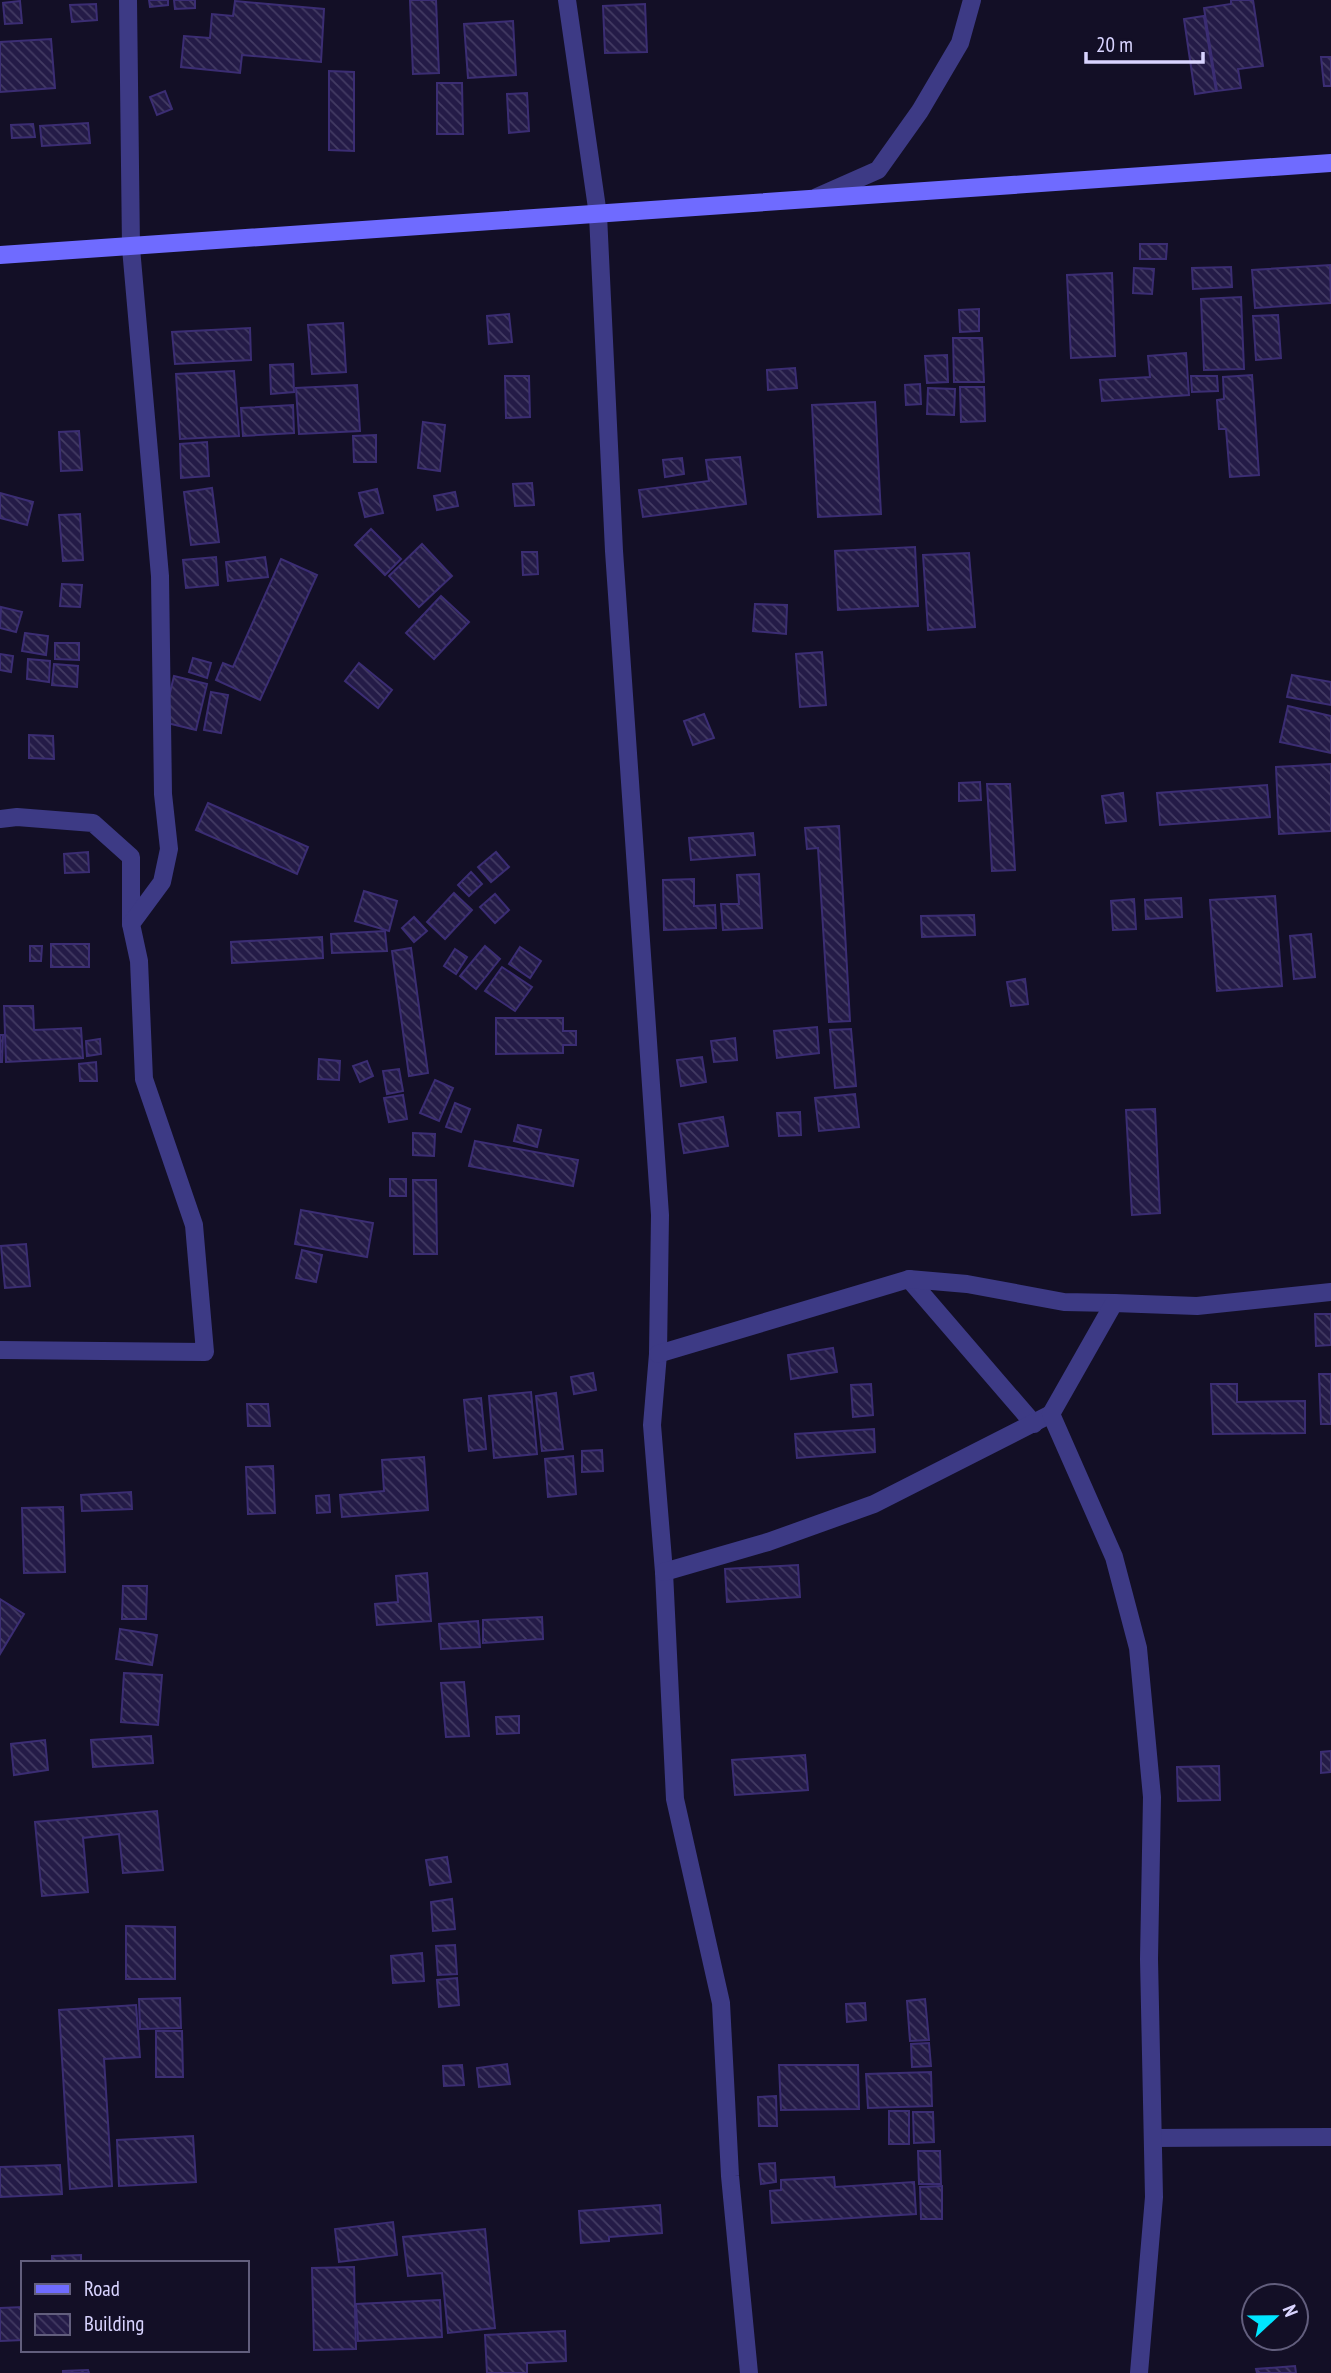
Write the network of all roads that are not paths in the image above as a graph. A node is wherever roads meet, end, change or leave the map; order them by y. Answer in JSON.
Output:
{"nodes":[{"id":1,"x":128,"y":0,"type":"edge"},
{"id":2,"x":568,"y":0,"type":"edge"},
{"id":3,"x":972,"y":0,"type":"edge"},
{"id":4,"x":1331,"y":163,"type":"edge"},
{"id":5,"x":811,"y":200,"type":"junction"},
{"id":6,"x":598,"y":215,"type":"junction"},
{"id":7,"x":131,"y":248,"type":"junction"},
{"id":8,"x":0,"y":255,"type":"edge"},
{"id":9,"x":0,"y":819,"type":"edge"},
{"id":10,"x":131,"y":924,"type":"junction"},
{"id":11,"x":909,"y":1279,"type":"junction"},
{"id":12,"x":1331,"y":1293,"type":"edge"},
{"id":13,"x":1114,"y":1303,"type":"junction"},
{"id":14,"x":0,"y":1350,"type":"edge"},
{"id":15,"x":658,"y":1354,"type":"junction"},
{"id":16,"x":1051,"y":1415,"type":"junction"},
{"id":17,"x":1034,"y":1424,"type":"junction"},
{"id":18,"x":664,"y":1572,"type":"junction"},
{"id":19,"x":1331,"y":2137,"type":"edge"},
{"id":20,"x":1153,"y":2138,"type":"junction"},
{"id":21,"x":749,"y":2373,"type":"edge"},
{"id":22,"x":1139,"y":2373,"type":"edge"}],
"edges":[{"from":1,"to":7,"type":"street"},
{"from":2,"to":6,"type":"street"},
{"from":3,"to":5,"type":"street"},
{"from":4,"to":5,"type":"street"},
{"from":5,"to":6,"type":"street"},
{"from":6,"to":7,"type":"street"},
{"from":6,"to":15,"type":"street"},
{"from":7,"to":8,"type":"street"},
{"from":7,"to":10,"type":"street"},
{"from":9,"to":10,"type":"street"},
{"from":10,"to":14,"type":"street"},
{"from":11,"to":13,"type":"street"},
{"from":11,"to":15,"type":"street"},
{"from":11,"to":17,"type":"street"},
{"from":12,"to":13,"type":"street"},
{"from":13,"to":16,"type":"street"},
{"from":15,"to":18,"type":"street"},
{"from":16,"to":17,"type":"street"},
{"from":16,"to":20,"type":"street"},
{"from":17,"to":18,"type":"street"},
{"from":18,"to":21,"type":"street"},
{"from":19,"to":20,"type":"street"},
{"from":20,"to":22,"type":"street"}]}
